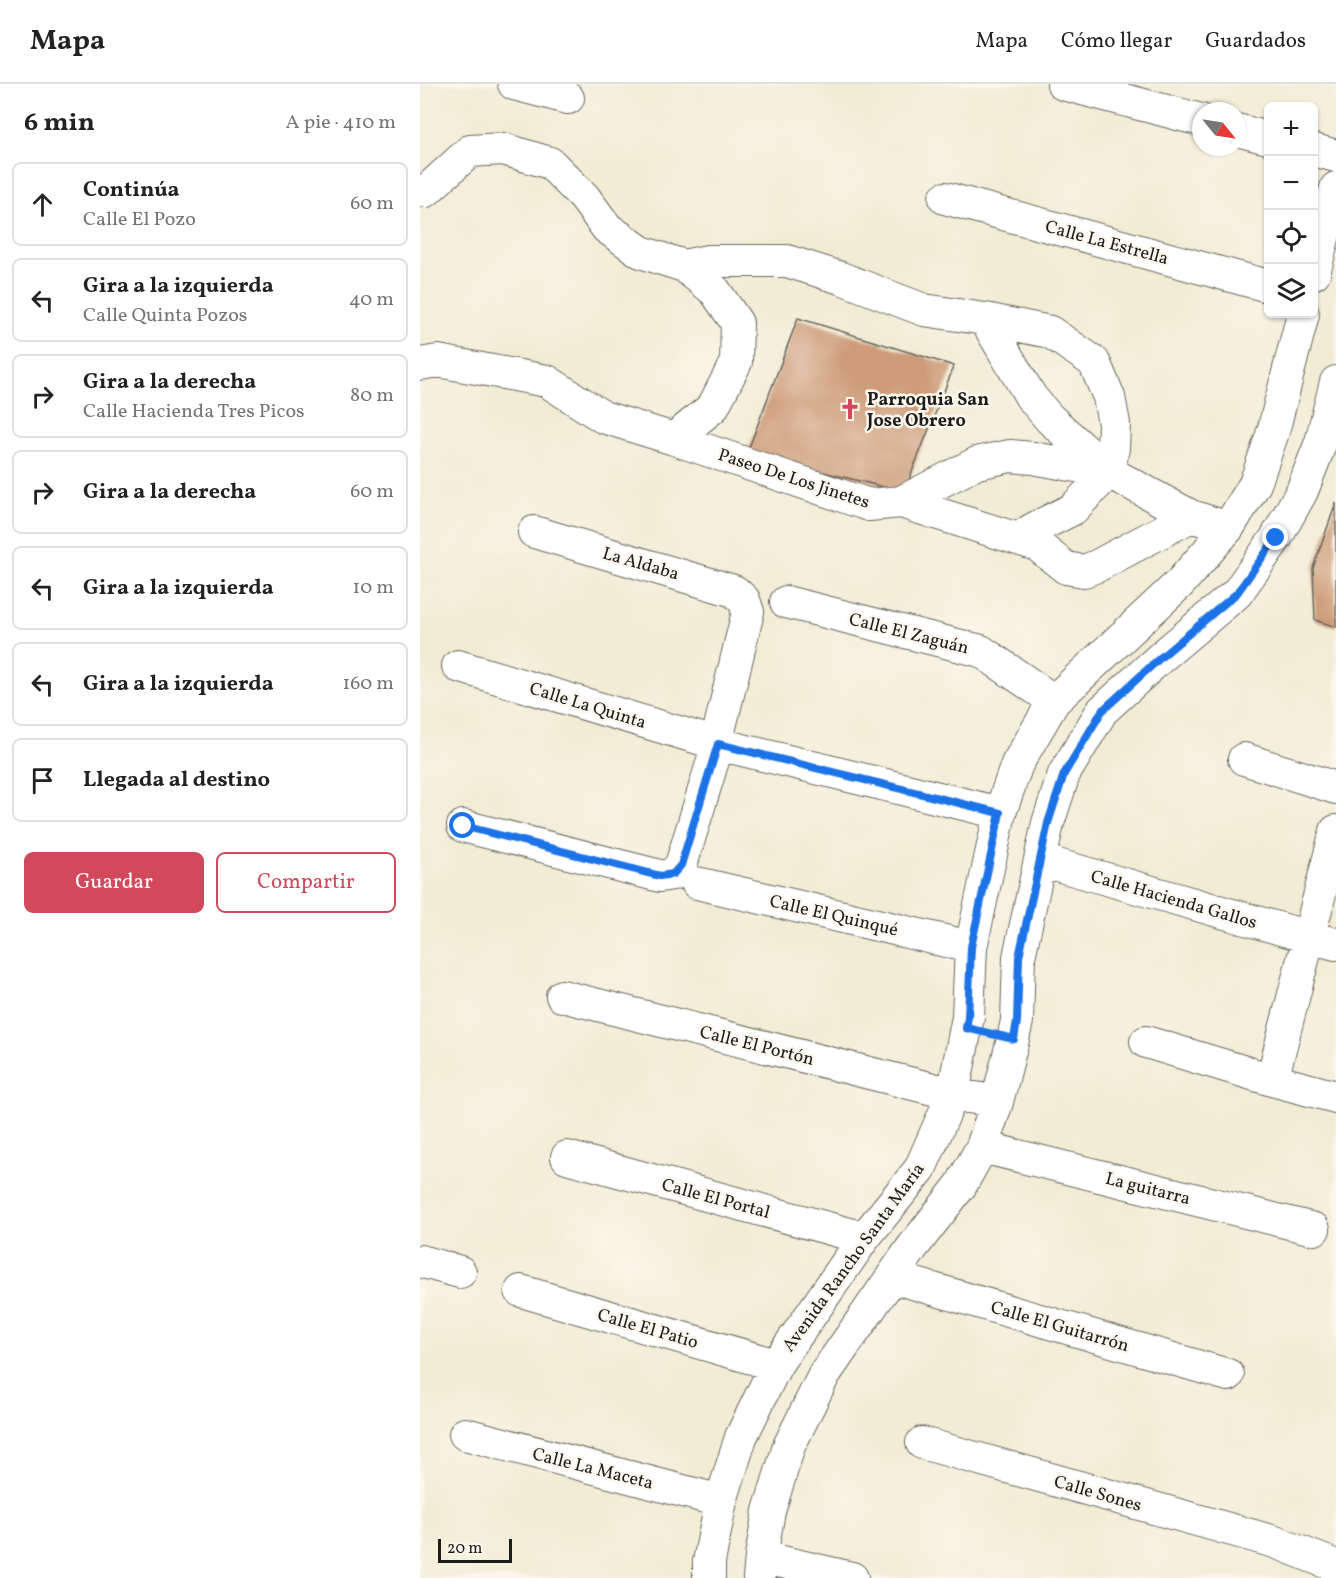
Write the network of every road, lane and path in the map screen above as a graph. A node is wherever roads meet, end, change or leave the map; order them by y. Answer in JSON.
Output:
{"nodes":[{"id":1,"x":514,"y":84,"type":"edge"},
{"id":2,"x":1063,"y":84,"type":"edge"},
{"id":3,"x":568,"y":98,"type":"dead end"},
{"id":4,"x":1192,"y":118,"type":"edge"},
{"id":5,"x":1246,"y":132,"type":"edge"},
{"id":6,"x":1264,"y":137,"type":"edge"},
{"id":7,"x":1318,"y":151,"type":"edge"},
{"id":8,"x":1336,"y":156,"type":"edge"},
{"id":9,"x":1336,"y":188,"type":"edge"},
{"id":10,"x":426,"y":190,"type":"dead end"},
{"id":11,"x":945,"y":198,"type":"dead end"},
{"id":12,"x":1316,"y":264,"type":"edge"},
{"id":13,"x":684,"y":266,"type":"junction"},
{"id":14,"x":1264,"y":285,"type":"edge"},
{"id":15,"x":1302,"y":318,"type":"edge"},
{"id":16,"x":985,"y":319,"type":"junction"},
{"id":17,"x":420,"y":364,"type":"edge"},
{"id":18,"x":1336,"y":382,"type":"edge"},
{"id":19,"x":674,"y":439,"type":"junction"},
{"id":20,"x":1108,"y":472,"type":"junction"},
{"id":21,"x":901,"y":502,"type":"junction"},
{"id":22,"x":1191,"y":516,"type":"junction"},
{"id":23,"x":1228,"y":528,"type":"junction"},
{"id":24,"x":534,"y":532,"type":"dead end"},
{"id":25,"x":1018,"y":539,"type":"junction"},
{"id":26,"x":786,"y":602,"type":"dead end"},
{"id":27,"x":458,"y":666,"type":"dead end"},
{"id":28,"x":1054,"y":701,"type":"junction"},
{"id":29,"x":718,"y":744,"type":"junction"},
{"id":30,"x":1244,"y":759,"type":"dead end"},
{"id":31,"x":1336,"y":788,"type":"edge"},
{"id":32,"x":1000,"y":813,"type":"junction"},
{"id":33,"x":463,"y":826,"type":"dead end"},
{"id":34,"x":1336,"y":831,"type":"edge"},
{"id":35,"x":1040,"y":860,"type":"junction"},
{"id":36,"x":685,"y":879,"type":"junction"},
{"id":37,"x":1322,"y":941,"type":"edge"},
{"id":38,"x":971,"y":947,"type":"junction"},
{"id":39,"x":561,"y":996,"type":"dead end"},
{"id":40,"x":966,"y":1028,"type":"junction"},
{"id":41,"x":1014,"y":1039,"type":"junction"},
{"id":42,"x":1146,"y":1042,"type":"dead end"},
{"id":43,"x":1272,"y":1080,"type":"junction"},
{"id":44,"x":953,"y":1094,"type":"junction"},
{"id":45,"x":1336,"y":1097,"type":"edge"},
{"id":46,"x":997,"y":1102,"type":"junction"},
{"id":47,"x":982,"y":1147,"type":"junction"},
{"id":48,"x":567,"y":1157,"type":"dead end"},
{"id":49,"x":1314,"y":1229,"type":"dead end"},
{"id":50,"x":864,"y":1238,"type":"junction"},
{"id":51,"x":420,"y":1261,"type":"edge"},
{"id":52,"x":460,"y":1272,"type":"dead end"},
{"id":53,"x":892,"y":1277,"type":"junction"},
{"id":54,"x":521,"y":1291,"type":"dead end"},
{"id":55,"x":776,"y":1365,"type":"junction"},
{"id":56,"x":1228,"y":1375,"type":"dead end"},
{"id":57,"x":465,"y":1434,"type":"dead end"},
{"id":58,"x":922,"y":1443,"type":"dead end"},
{"id":59,"x":721,"y":1501,"type":"junction"},
{"id":60,"x":1336,"y":1566,"type":"edge"},
{"id":61,"x":760,"y":1568,"type":"edge"},
{"id":62,"x":709,"y":1578,"type":"edge"},
{"id":63,"x":852,"y":1578,"type":"edge"}],
"edges":[{"from":1,"to":3,"type":"street"},
{"from":2,"to":4,"type":"street"},
{"from":5,"to":6,"type":"street"},
{"from":7,"to":8,"type":"street"},
{"from":9,"to":12,"type":"street"},
{"from":10,"to":13,"type":"street"},
{"from":11,"to":14,"type":"street","name":"Calle La Estrella"},
{"from":13,"to":16,"type":"street"},
{"from":13,"to":19,"type":"street"},
{"from":15,"to":23,"type":"street","name":"Avenida Rancho Santa María"},
{"from":16,"to":20,"type":"street"},
{"from":16,"to":20,"type":"street"},
{"from":17,"to":19,"type":"street","name":"Paseo De Los Jinetes"},
{"from":18,"to":35,"type":"street"},
{"from":19,"to":21,"type":"street","name":"Paseo De Los Jinetes"},
{"from":20,"to":21,"type":"street"},
{"from":20,"to":22,"type":"street"},
{"from":20,"to":25,"type":"street"},
{"from":21,"to":25,"type":"street","name":"Paseo De Los Jinetes"},
{"from":22,"to":23,"type":"street"},
{"from":22,"to":25,"type":"street","name":"Paseo De Los Jinetes"},
{"from":23,"to":28,"type":"street","name":"Avenida Rancho Santa María"},
{"from":24,"to":29,"type":"street","name":"La Aldaba"},
{"from":26,"to":28,"type":"street","name":"Calle El Zaguán"},
{"from":27,"to":29,"type":"street","name":"Calle La Quinta"},
{"from":28,"to":32,"type":"street","name":"Avenida Rancho Santa María"},
{"from":29,"to":32,"type":"street","name":"Calle La Quinta"},
{"from":29,"to":36,"type":"street"},
{"from":30,"to":31,"type":"street"},
{"from":32,"to":38,"type":"street","name":"Avenida Rancho Santa María"},
{"from":33,"to":36,"type":"street","name":"Calle El Quinqué"},
{"from":34,"to":37,"type":"street"},
{"from":35,"to":37,"type":"street","name":"Calle Hacienda Gallos"},
{"from":35,"to":41,"type":"street"},
{"from":36,"to":38,"type":"street","name":"Calle El Quinqué"},
{"from":37,"to":43,"type":"street"},
{"from":38,"to":40,"type":"street","name":"Avenida Rancho Santa María"},
{"from":39,"to":44,"type":"street","name":"Calle El Portón"},
{"from":40,"to":41,"type":"street"},
{"from":40,"to":44,"type":"street","name":"Avenida Rancho Santa María"},
{"from":41,"to":46,"type":"street"},
{"from":42,"to":43,"type":"street"},
{"from":43,"to":45,"type":"street"},
{"from":44,"to":46,"type":"street","name":"Calle El Portón"},
{"from":44,"to":50,"type":"street","name":"Avenida Rancho Santa María"},
{"from":46,"to":47,"type":"street"},
{"from":47,"to":49,"type":"street","name":"La guitarra"},
{"from":47,"to":53,"type":"street"},
{"from":48,"to":50,"type":"street","name":"Calle El Portal"},
{"from":50,"to":55,"type":"street","name":"Avenida Rancho Santa María"},
{"from":51,"to":52,"type":"street"},
{"from":53,"to":56,"type":"street","name":"Calle El Guitarrón"},
{"from":53,"to":61,"type":"street"},
{"from":54,"to":55,"type":"street","name":"Calle El Patio"},
{"from":55,"to":59,"type":"street","name":"Avenida Rancho Santa María"},
{"from":57,"to":59,"type":"street","name":"Calle La Maceta"},
{"from":58,"to":60,"type":"street","name":"Calle Sones"},
{"from":59,"to":62,"type":"street","name":"Avenida Rancho Santa María"},
{"from":61,"to":63,"type":"street"}]}
